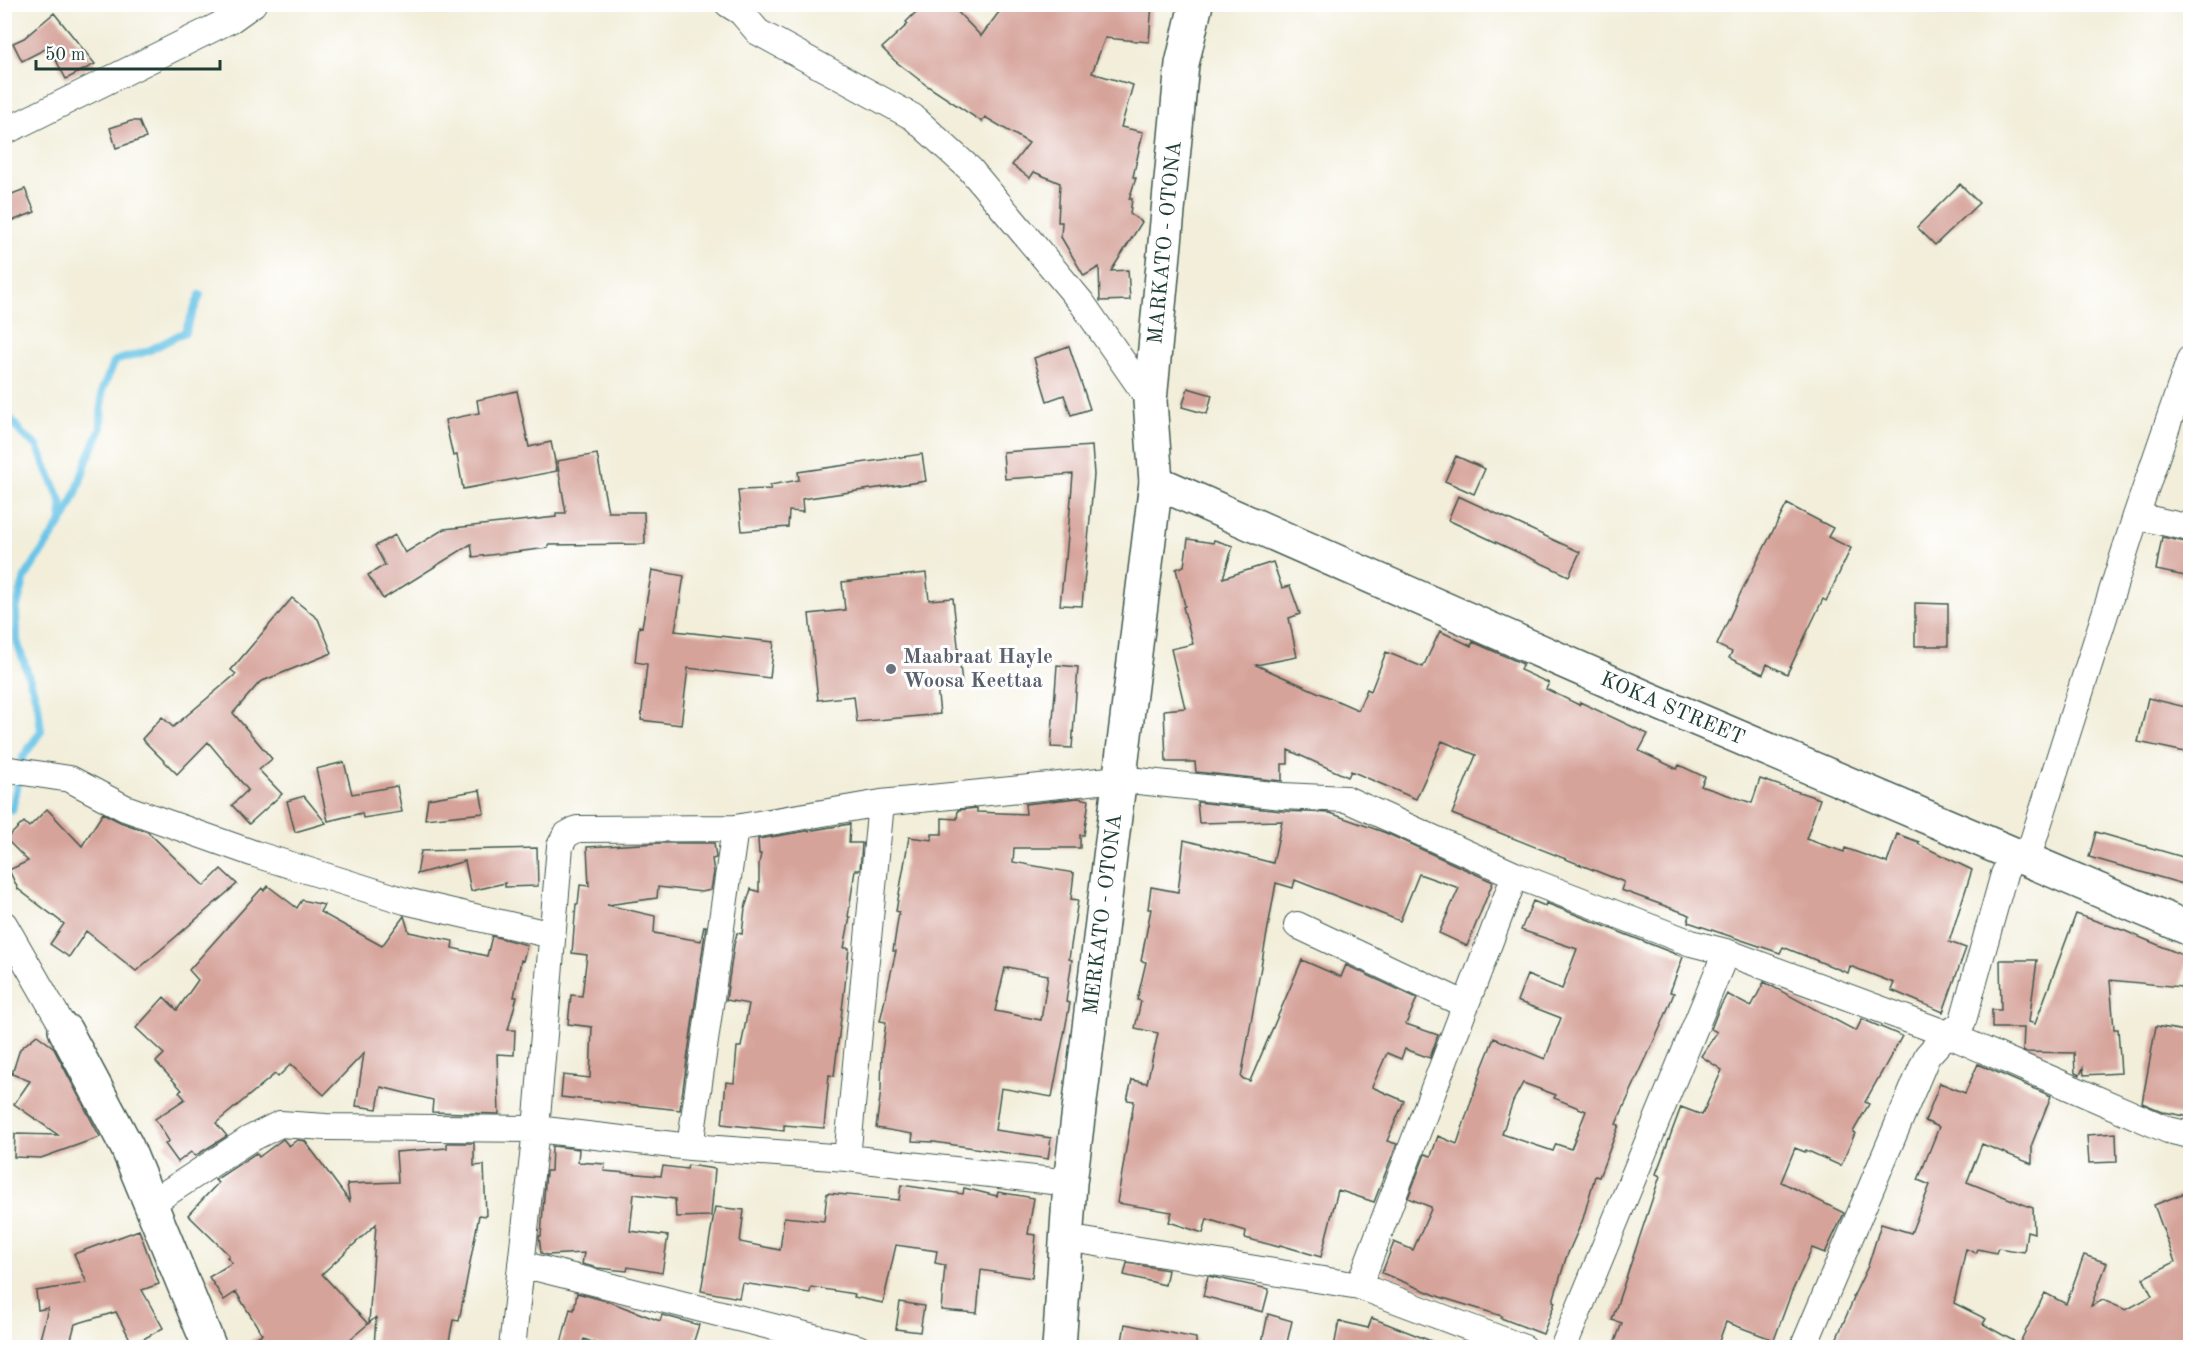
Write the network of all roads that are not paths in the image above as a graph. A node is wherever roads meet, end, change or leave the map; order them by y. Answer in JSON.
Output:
{"nodes":[{"id":1,"x":253,"y":4,"type":"edge"},
{"id":2,"x":1196,"y":4,"type":"edge"},
{"id":3,"x":734,"y":8,"type":"edge"},
{"id":4,"x":4,"y":132,"type":"edge"},
{"id":5,"x":2190,"y":359,"type":"edge"},
{"id":6,"x":1150,"y":401,"type":"junction"},
{"id":7,"x":1156,"y":482,"type":"junction"},
{"id":8,"x":2136,"y":516,"type":"junction"},
{"id":9,"x":2190,"y":528,"type":"edge"},
{"id":10,"x":5,"y":769,"type":"edge"},
{"id":11,"x":1119,"y":779,"type":"junction"},
{"id":12,"x":881,"y":803,"type":"junction"},
{"id":13,"x":735,"y":828,"type":"junction"},
{"id":14,"x":2020,"y":857,"type":"junction"},
{"id":15,"x":1515,"y":875,"type":"junction"},
{"id":16,"x":1297,"y":925,"type":"dead end"},
{"id":17,"x":5,"y":928,"type":"edge"},
{"id":18,"x":2190,"y":929,"type":"edge"},
{"id":19,"x":552,"y":934,"type":"junction"},
{"id":20,"x":1726,"y":952,"type":"junction"},
{"id":21,"x":1466,"y":1005,"type":"junction"},
{"id":22,"x":65,"y":1030,"type":"joint"},
{"id":23,"x":1947,"y":1034,"type":"junction"},
{"id":24,"x":536,"y":1130,"type":"junction"},
{"id":25,"x":2190,"y":1135,"type":"edge"},
{"id":26,"x":690,"y":1146,"type":"junction"},
{"id":27,"x":847,"y":1158,"type":"junction"},
{"id":28,"x":1070,"y":1183,"type":"junction"},
{"id":29,"x":150,"y":1204,"type":"junction"},
{"id":30,"x":1066,"y":1238,"type":"junction"},
{"id":31,"x":521,"y":1264,"type":"junction"},
{"id":32,"x":1359,"y":1286,"type":"junction"},
{"id":33,"x":210,"y":1347,"type":"edge"},
{"id":34,"x":512,"y":1347,"type":"edge"},
{"id":35,"x":858,"y":1347,"type":"edge"},
{"id":36,"x":1059,"y":1347,"type":"edge"},
{"id":37,"x":1520,"y":1347,"type":"edge"},
{"id":38,"x":1563,"y":1347,"type":"edge"},
{"id":39,"x":1803,"y":1347,"type":"edge"}],
"edges":[{"from":1,"to":4,"type":"street"},
{"from":2,"to":6,"type":"main road","name":"MARKATO - OTONA"},
{"from":3,"to":6,"type":"street"},
{"from":5,"to":8,"type":"street"},
{"from":6,"to":7,"type":"main road","name":"MARKATO - OTONA"},
{"from":7,"to":11,"type":"main road","name":"MERKATO - OTONA"},
{"from":7,"to":14,"type":"main road","name":"KOKA STREET"},
{"from":8,"to":9,"type":"street"},
{"from":8,"to":14,"type":"street"},
{"from":10,"to":19,"type":"street"},
{"from":11,"to":12,"type":"street"},
{"from":11,"to":15,"type":"street"},
{"from":11,"to":28,"type":"main road","name":"MERKATO - OTONA"},
{"from":12,"to":13,"type":"street"},
{"from":12,"to":27,"type":"street"},
{"from":13,"to":19,"type":"street"},
{"from":13,"to":26,"type":"street"},
{"from":14,"to":18,"type":"main road","name":"KOKA STREET"},
{"from":14,"to":23,"type":"street"},
{"from":15,"to":20,"type":"street"},
{"from":15,"to":21,"type":"street"},
{"from":16,"to":21,"type":"street"},
{"from":17,"to":22,"type":"street"},
{"from":19,"to":24,"type":"street"},
{"from":20,"to":23,"type":"street"},
{"from":20,"to":38,"type":"street"},
{"from":21,"to":32,"type":"street"},
{"from":22,"to":29,"type":"main road"},
{"from":23,"to":25,"type":"street"},
{"from":23,"to":39,"type":"street"},
{"from":24,"to":26,"type":"street"},
{"from":24,"to":29,"type":"street"},
{"from":24,"to":31,"type":"street"},
{"from":26,"to":27,"type":"street"},
{"from":27,"to":28,"type":"street"},
{"from":28,"to":30,"type":"main road","name":"MERKATO - OTONA"},
{"from":29,"to":33,"type":"main road"},
{"from":30,"to":32,"type":"street"},
{"from":30,"to":36,"type":"main road","name":"MERKATO - OTONA"},
{"from":31,"to":34,"type":"street"},
{"from":31,"to":35,"type":"street"},
{"from":32,"to":37,"type":"street"}]}
